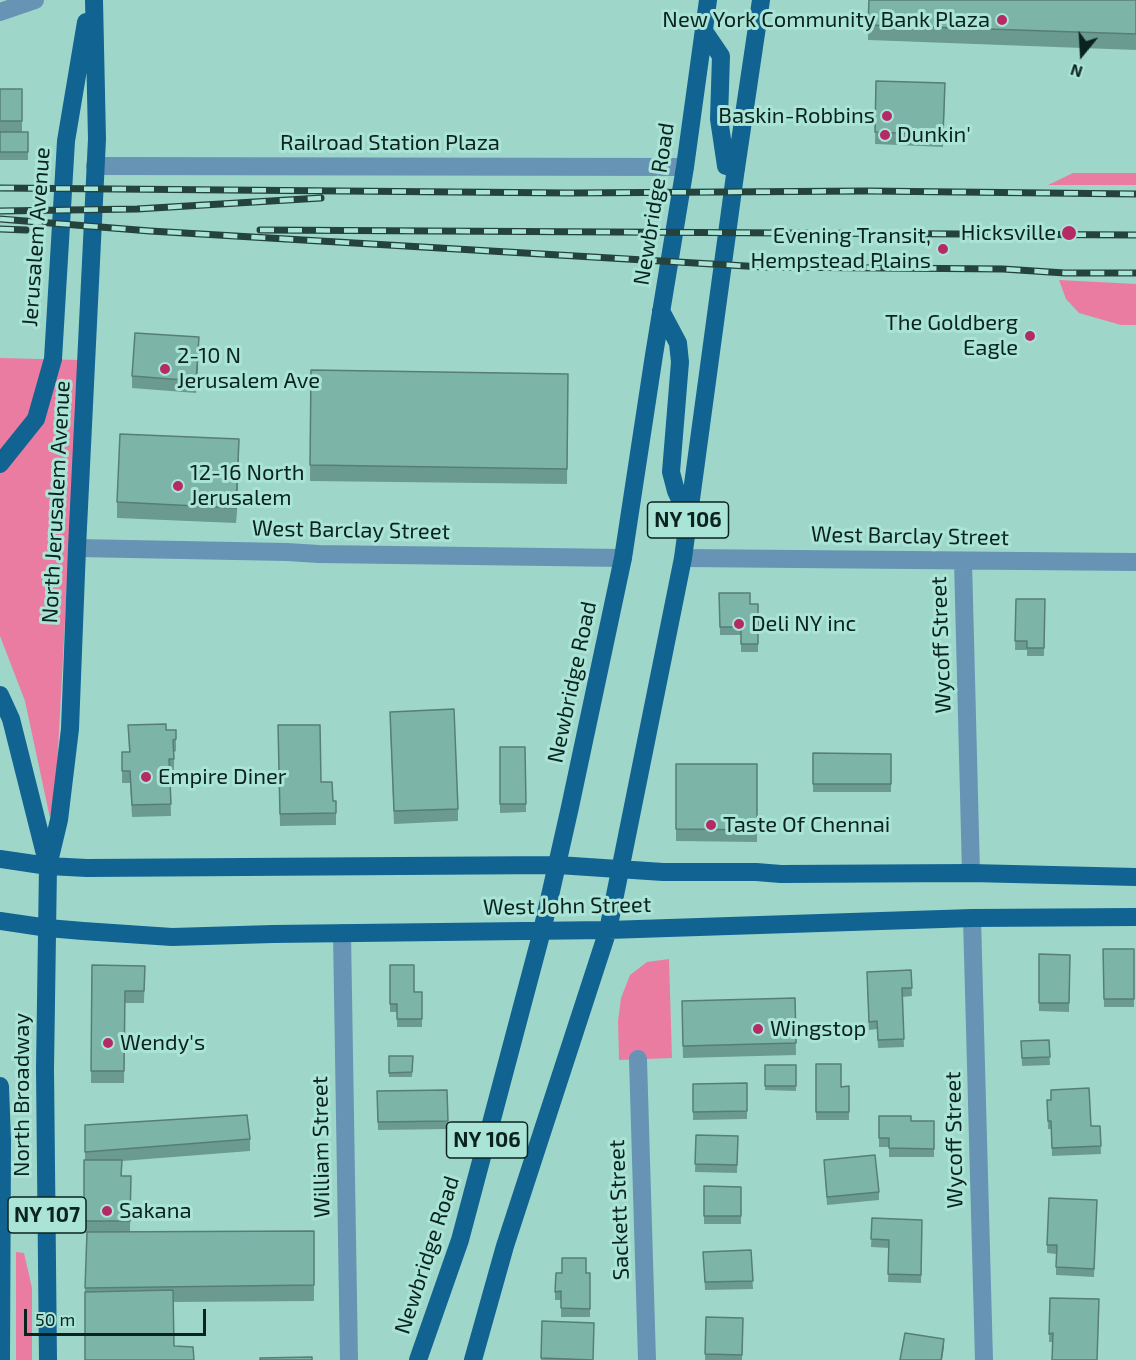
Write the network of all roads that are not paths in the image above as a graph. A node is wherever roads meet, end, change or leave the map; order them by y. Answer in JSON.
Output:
{"nodes":[{"id":1,"x":34,"y":0,"type":"edge"},
{"id":2,"x":92,"y":0,"type":"edge"},
{"id":3,"x":708,"y":0,"type":"edge"},
{"id":4,"x":761,"y":0,"type":"edge"},
{"id":5,"x":0,"y":12,"type":"edge"},
{"id":6,"x":704,"y":31,"type":"junction"},
{"id":7,"x":97,"y":139,"type":"joint"},
{"id":8,"x":95,"y":166,"type":"junction"},
{"id":9,"x":685,"y":167,"type":"junction"},
{"id":10,"x":736,"y":169,"type":"junction"},
{"id":11,"x":661,"y":311,"type":"junction"},
{"id":12,"x":0,"y":464,"type":"edge"},
{"id":13,"x":689,"y":518,"type":"junction"},
{"id":14,"x":77,"y":548,"type":"junction"},
{"id":15,"x":623,"y":558,"type":"junction"},
{"id":16,"x":683,"y":558,"type":"junction"},
{"id":17,"x":963,"y":561,"type":"junction"},
{"id":18,"x":1136,"y":562,"type":"edge"},
{"id":19,"x":0,"y":695,"type":"edge"},
{"id":20,"x":0,"y":859,"type":"edge"},
{"id":21,"x":558,"y":865,"type":"junction"},
{"id":22,"x":48,"y":866,"type":"junction"},
{"id":23,"x":620,"y":869,"type":"junction"},
{"id":24,"x":971,"y":873,"type":"junction"},
{"id":25,"x":1136,"y":877,"type":"edge"},
{"id":26,"x":1136,"y":916,"type":"edge"},
{"id":27,"x":972,"y":918,"type":"junction"},
{"id":28,"x":0,"y":921,"type":"edge"},
{"id":29,"x":48,"y":928,"type":"junction"},
{"id":30,"x":608,"y":930,"type":"junction"},
{"id":31,"x":542,"y":931,"type":"junction"},
{"id":32,"x":342,"y":933,"type":"junction"},
{"id":33,"x":638,"y":1059,"type":"dead end"},
{"id":34,"x":0,"y":1086,"type":"edge"},
{"id":35,"x":1,"y":1140,"type":"edge"},
{"id":36,"x":1,"y":1360,"type":"edge"},
{"id":37,"x":48,"y":1360,"type":"edge"},
{"id":38,"x":349,"y":1360,"type":"edge"},
{"id":39,"x":418,"y":1360,"type":"edge"},
{"id":40,"x":473,"y":1360,"type":"edge"},
{"id":41,"x":647,"y":1360,"type":"edge"},
{"id":42,"x":984,"y":1360,"type":"edge"}],
"edges":[{"from":1,"to":5,"type":"street"},
{"from":2,"to":7,"type":"main road","name":"Jerusalem Avenue"},
{"from":2,"to":12,"type":"main road","name":"Jerusalem Avenue"},
{"from":3,"to":6,"type":"main road","name":"Newbridge Road","number":"NY 106"},
{"from":4,"to":10,"type":"main road","number":"NY 106"},
{"from":6,"to":9,"type":"main road","name":"Newbridge Road","number":"NY 106"},
{"from":6,"to":10,"type":"main road"},
{"from":7,"to":8,"type":"main road","name":"North Jerusalem Avenue"},
{"from":8,"to":9,"type":"street","name":"Railroad Station Plaza"},
{"from":8,"to":14,"type":"main road","name":"North Jerusalem Avenue"},
{"from":9,"to":11,"type":"main road","name":"Newbridge Road","number":"NY 106"},
{"from":10,"to":13,"type":"main road","number":"NY 106"},
{"from":11,"to":13,"type":"main road"},
{"from":11,"to":15,"type":"main road","name":"Newbridge Road","number":"NY 106"},
{"from":13,"to":16,"type":"main road","number":"NY 106"},
{"from":14,"to":15,"type":"street","name":"West Barclay Street"},
{"from":14,"to":22,"type":"main road","name":"North Jerusalem Avenue"},
{"from":15,"to":21,"type":"main road","name":"Newbridge Road","number":"NY 106"},
{"from":16,"to":17,"type":"street","name":"West Barclay Street"},
{"from":16,"to":23,"type":"main road","number":"NY 106"},
{"from":17,"to":18,"type":"street","name":"West Barclay Street"},
{"from":17,"to":24,"type":"street","name":"Wycoff Street"},
{"from":19,"to":22,"type":"main road","number":"NY 107"},
{"from":20,"to":22,"type":"main road","name":"West John Street"},
{"from":21,"to":22,"type":"main road","name":"West John Street"},
{"from":21,"to":23,"type":"main road","name":"West John Street"},
{"from":21,"to":31,"type":"main road","name":"Newbridge Road","number":"NY 106"},
{"from":22,"to":29,"type":"main road","name":"North Broadway","number":"NY 107"},
{"from":23,"to":24,"type":"main road","name":"West John Street"},
{"from":23,"to":30,"type":"main road","number":"NY 106"},
{"from":24,"to":25,"type":"main road","name":"West John Street"},
{"from":26,"to":27,"type":"main road","name":"West John Street"},
{"from":27,"to":30,"type":"main road","name":"West John Street"},
{"from":27,"to":42,"type":"street","name":"Wycoff Street"},
{"from":28,"to":29,"type":"main road","name":"West John Street"},
{"from":29,"to":32,"type":"main road","name":"West John Street"},
{"from":29,"to":37,"type":"main road","name":"North Broadway","number":"NY 107"},
{"from":30,"to":31,"type":"main road","name":"West John Street"},
{"from":30,"to":40,"type":"main road","number":"NY 106"},
{"from":31,"to":32,"type":"main road","name":"West John Street"},
{"from":31,"to":39,"type":"main road","name":"Newbridge Road","number":"NY 106"},
{"from":32,"to":38,"type":"street","name":"William Street"},
{"from":33,"to":41,"type":"street","name":"Sackett Street"},
{"from":34,"to":35,"type":"main road","name":"North Broadway","number":"NY 107"},
{"from":35,"to":36,"type":"main road","name":"North Broadway","number":"NY 107"}]}
